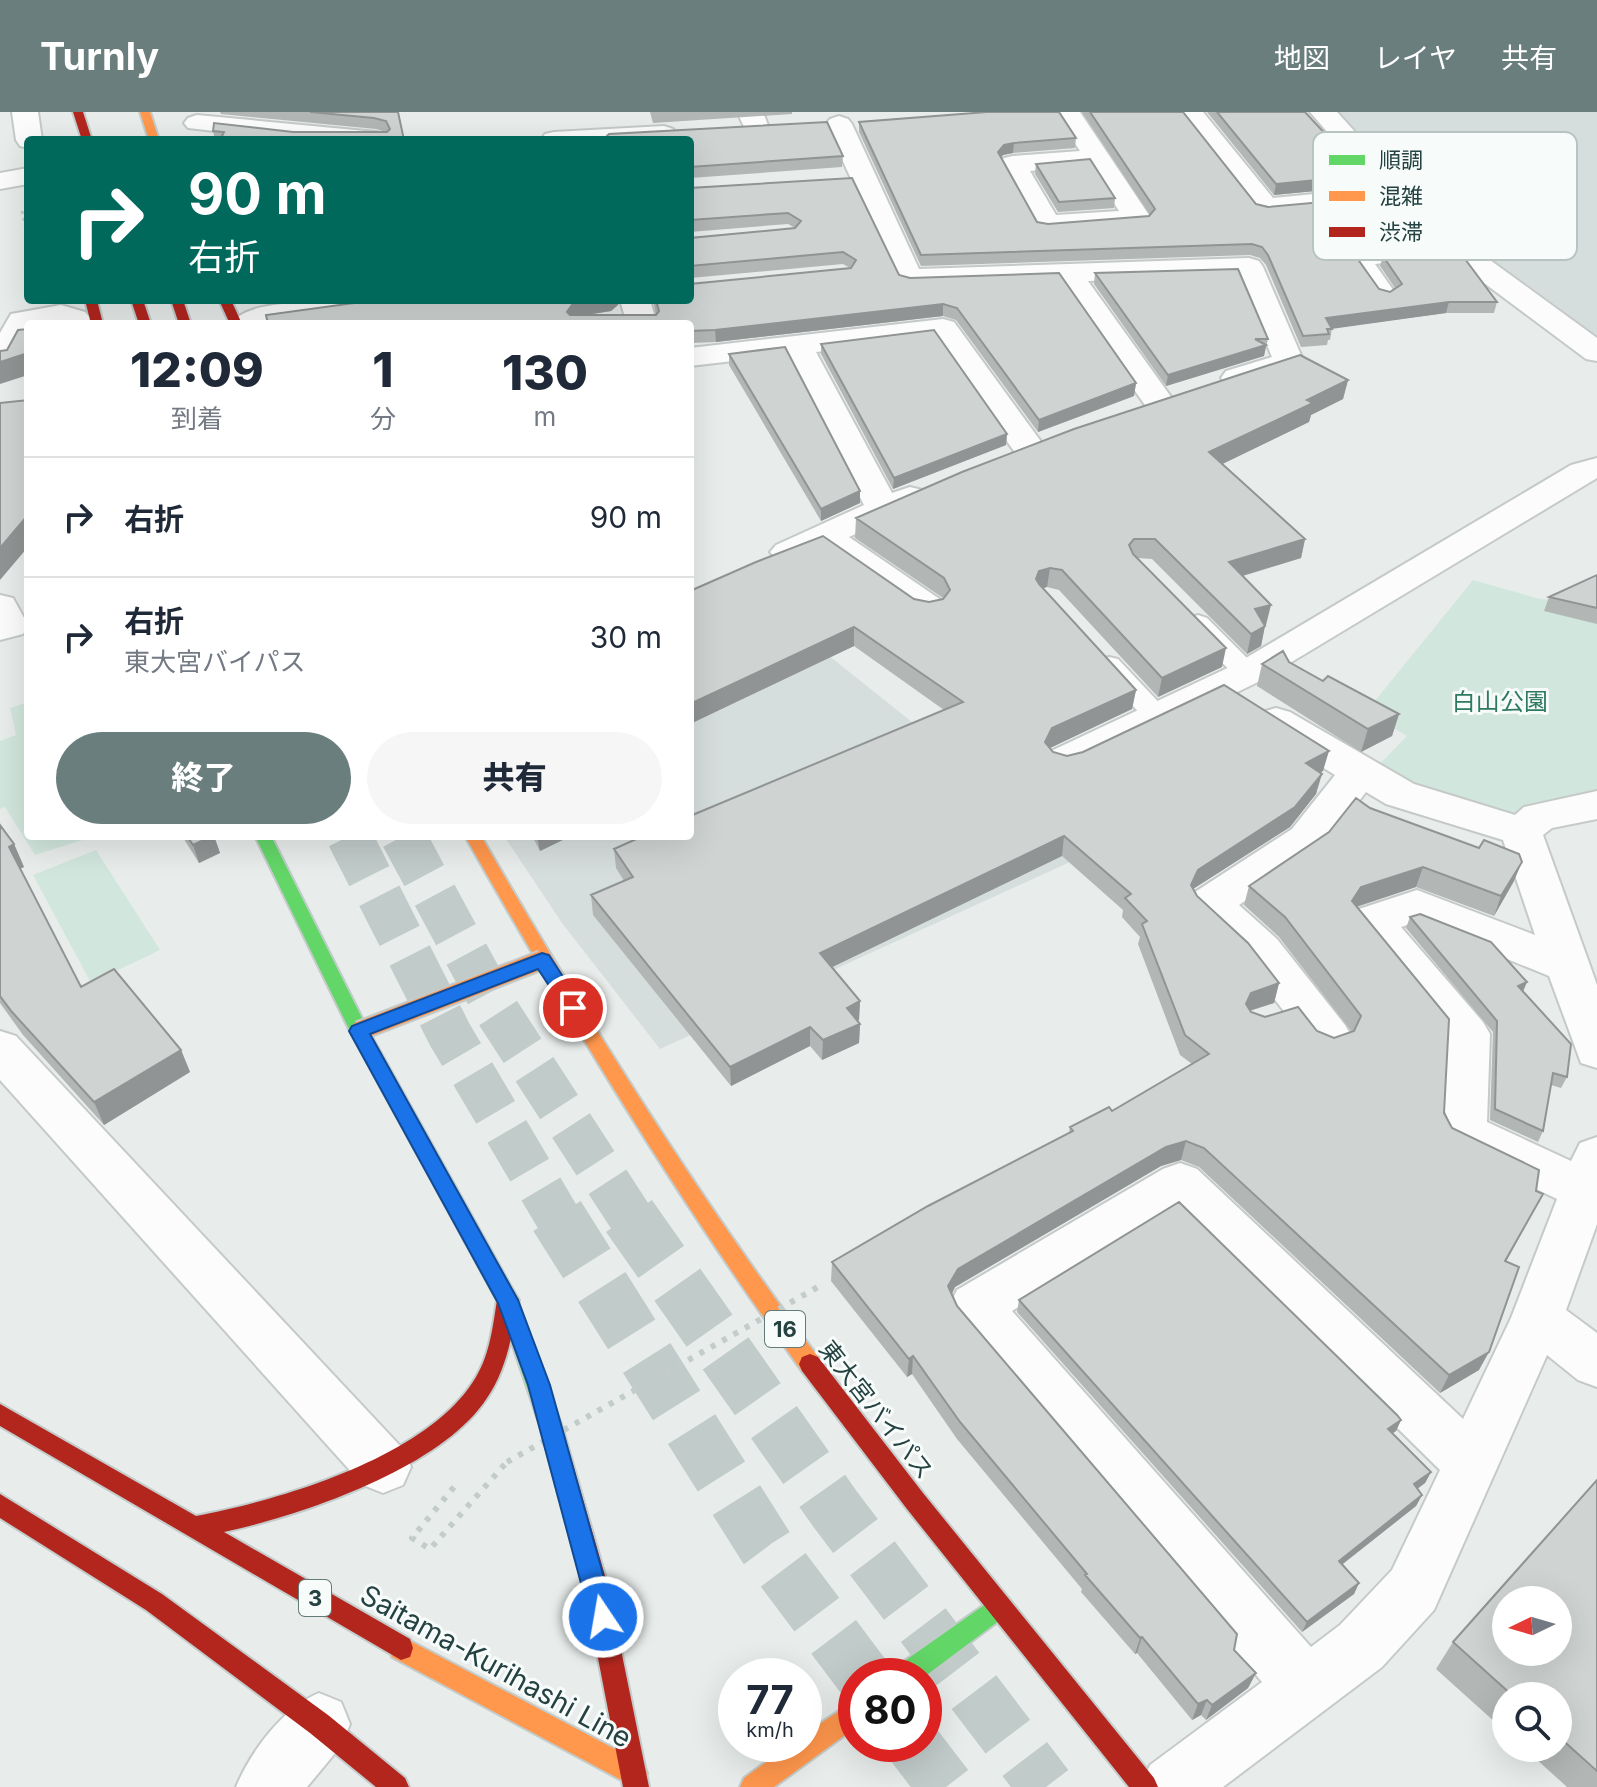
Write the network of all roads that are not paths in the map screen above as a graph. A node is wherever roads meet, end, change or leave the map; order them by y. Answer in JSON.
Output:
{"nodes":[{"id":1,"x":78,"y":112,"type":"edge"},
{"id":2,"x":145,"y":112,"type":"edge"},
{"id":3,"x":1067,"y":112,"type":"edge"},
{"id":4,"x":1190,"y":112,"type":"edge"},
{"id":5,"x":1323,"y":112,"type":"edge"},
{"id":6,"x":753,"y":120,"type":"edge"},
{"id":7,"x":870,"y":121,"type":"edge"},
{"id":8,"x":635,"y":124,"type":"edge"},
{"id":9,"x":193,"y":125,"type":"edge"},
{"id":10,"x":27,"y":126,"type":"edge"},
{"id":11,"x":784,"y":127,"type":"edge"},
{"id":12,"x":727,"y":130,"type":"edge"},
{"id":13,"x":0,"y":131,"type":"edge"},
{"id":14,"x":1341,"y":132,"type":"edge"},
{"id":15,"x":683,"y":133,"type":"edge"},
{"id":16,"x":86,"y":136,"type":"edge"},
{"id":17,"x":153,"y":136,"type":"edge"},
{"id":18,"x":321,"y":136,"type":"edge"},
{"id":19,"x":599,"y":136,"type":"edge"},
{"id":20,"x":1098,"y":158,"type":"dead end"},
{"id":21,"x":24,"y":177,"type":"edge"},
{"id":22,"x":863,"y":177,"type":"junction"},
{"id":23,"x":832,"y":179,"type":"edge"},
{"id":24,"x":0,"y":181,"type":"edge"},
{"id":25,"x":1313,"y":202,"type":"edge"},
{"id":26,"x":1362,"y":260,"type":"edge"},
{"id":27,"x":1472,"y":260,"type":"edge"},
{"id":28,"x":1068,"y":274,"type":"junction"},
{"id":29,"x":1386,"y":294,"type":"edge"},
{"id":30,"x":231,"y":304,"type":"edge"},
{"id":31,"x":337,"y":304,"type":"edge"},
{"id":32,"x":83,"y":313,"type":"edge"},
{"id":33,"x":21,"y":314,"type":"edge"},
{"id":34,"x":249,"y":317,"type":"edge"},
{"id":35,"x":797,"y":345,"type":"junction"},
{"id":36,"x":1597,"y":352,"type":"edge"},
{"id":37,"x":694,"y":357,"type":"edge"},
{"id":38,"x":0,"y":361,"type":"edge"},
{"id":39,"x":1030,"y":450,"type":"edge"},
{"id":40,"x":1597,"y":468,"type":"edge"},
{"id":41,"x":942,"y":485,"type":"edge"},
{"id":42,"x":883,"y":508,"type":"junction"},
{"id":43,"x":826,"y":537,"type":"junction"},
{"id":44,"x":788,"y":552,"type":"edge"},
{"id":45,"x":0,"y":606,"type":"edge"},
{"id":46,"x":928,"y":608,"type":"edge"},
{"id":47,"x":1184,"y":609,"type":"edge"},
{"id":48,"x":0,"y":629,"type":"edge"},
{"id":49,"x":1097,"y":651,"type":"edge"},
{"id":50,"x":1235,"y":679,"type":"junction"},
{"id":51,"x":1157,"y":716,"type":"junction"},
{"id":52,"x":1065,"y":760,"type":"edge"},
{"id":53,"x":1360,"y":772,"type":"junction"},
{"id":54,"x":1597,"y":805,"type":"edge"},
{"id":55,"x":1521,"y":831,"type":"junction"},
{"id":56,"x":265,"y":840,"type":"edge"},
{"id":57,"x":475,"y":840,"type":"edge"},
{"id":58,"x":542,"y":960,"type":"junction"},
{"id":59,"x":1568,"y":966,"type":"junction"},
{"id":60,"x":1302,"y":1021,"type":"edge"},
{"id":61,"x":359,"y":1031,"type":"junction"},
{"id":62,"x":0,"y":1049,"type":"edge"},
{"id":63,"x":1597,"y":1050,"type":"edge"},
{"id":64,"x":1591,"y":1174,"type":"edge"},
{"id":65,"x":1581,"y":1243,"type":"edge"},
{"id":66,"x":508,"y":1300,"type":"junction"},
{"id":67,"x":1537,"y":1318,"type":"junction"},
{"id":68,"x":1597,"y":1363,"type":"edge"},
{"id":69,"x":0,"y":1414,"type":"edge"},
{"id":70,"x":1471,"y":1463,"type":"junction"},
{"id":71,"x":383,"y":1467,"type":"junction"},
{"id":72,"x":0,"y":1505,"type":"edge"},
{"id":73,"x":193,"y":1527,"type":"junction"},
{"id":74,"x":1000,"y":1606,"type":"junction"},
{"id":75,"x":929,"y":1658,"type":"edge"},
{"id":76,"x":1306,"y":1687,"type":"junction"},
{"id":77,"x":319,"y":1724,"type":"junction"},
{"id":78,"x":838,"y":1725,"type":"edge"},
{"id":79,"x":635,"y":1780,"type":"edge"},
{"id":80,"x":267,"y":1787,"type":"edge"},
{"id":81,"x":396,"y":1787,"type":"edge"},
{"id":82,"x":661,"y":1787,"type":"edge"},
{"id":83,"x":753,"y":1787,"type":"edge"},
{"id":84,"x":1145,"y":1787,"type":"edge"},
{"id":85,"x":1172,"y":1787,"type":"edge"}],
"edges":[{"from":1,"to":16,"type":"main road"},
{"from":2,"to":17,"type":"main road"},
{"from":3,"to":20,"type":"street"},
{"from":4,"to":25,"type":"street"},
{"from":5,"to":14,"type":"street"},
{"from":6,"to":11,"type":"street"},
{"from":6,"to":12,"type":"street"},
{"from":7,"to":22,"type":"street"},
{"from":8,"to":15,"type":"street"},
{"from":8,"to":19,"type":"street"},
{"from":9,"to":18,"type":"street"},
{"from":10,"to":13,"type":"street"},
{"from":21,"to":24,"type":"street"},
{"from":22,"to":23,"type":"street"},
{"from":22,"to":28,"type":"street"},
{"from":26,"to":29,"type":"lane"},
{"from":27,"to":36,"type":"street"},
{"from":28,"to":28,"type":"street"},
{"from":30,"to":34,"type":"main road"},
{"from":31,"to":34,"type":"street"},
{"from":32,"to":33,"type":"street"},
{"from":33,"to":38,"type":"street"},
{"from":35,"to":37,"type":"street"},
{"from":35,"to":39,"type":"street"},
{"from":35,"to":42,"type":"street"},
{"from":40,"to":50,"type":"street"},
{"from":41,"to":42,"type":"street"},
{"from":42,"to":43,"type":"street"},
{"from":43,"to":44,"type":"street"},
{"from":43,"to":46,"type":"street"},
{"from":45,"to":48,"type":"street"},
{"from":47,"to":50,"type":"lane"},
{"from":49,"to":51,"type":"lane"},
{"from":50,"to":51,"type":"street"},
{"from":50,"to":53,"type":"street"},
{"from":51,"to":52,"type":"street"},
{"from":53,"to":55,"type":"street"},
{"from":53,"to":60,"type":"street"},
{"from":54,"to":55,"type":"street"},
{"from":55,"to":59,"type":"street"},
{"from":56,"to":61,"type":"main road"},
{"from":57,"to":58,"type":"main road","name":"東大宮バイパス","number":"16"},
{"from":58,"to":61,"type":"main road","bridge":true},
{"from":58,"to":74,"type":"main road","name":"東大宮バイパス","number":"16"},
{"from":59,"to":63,"type":"street"},
{"from":59,"to":64,"type":"street"},
{"from":61,"to":66,"type":"main road"},
{"from":62,"to":71,"type":"street"},
{"from":64,"to":65,"type":"street"},
{"from":65,"to":67,"type":"street"},
{"from":66,"to":71,"type":"main road"},
{"from":66,"to":79,"type":"main road"},
{"from":67,"to":68,"type":"street"},
{"from":67,"to":70,"type":"street"},
{"from":69,"to":73,"type":"main road","name":"Saitama-Kurihashi Line","number":"3"},
{"from":70,"to":76,"type":"street"},
{"from":70,"to":76,"type":"street"},
{"from":71,"to":73,"type":"main road"},
{"from":72,"to":77,"type":"main road"},
{"from":73,"to":79,"type":"main road","name":"Saitama-Kurihashi Line","number":"3"},
{"from":74,"to":75,"type":"main road"},
{"from":74,"to":84,"type":"main road","name":"東大宮バイパス","number":"16"},
{"from":76,"to":85,"type":"street"},
{"from":77,"to":80,"type":"street"},
{"from":77,"to":81,"type":"main road"},
{"from":78,"to":83,"type":"main road"},
{"from":79,"to":82,"type":"main road"}]}
